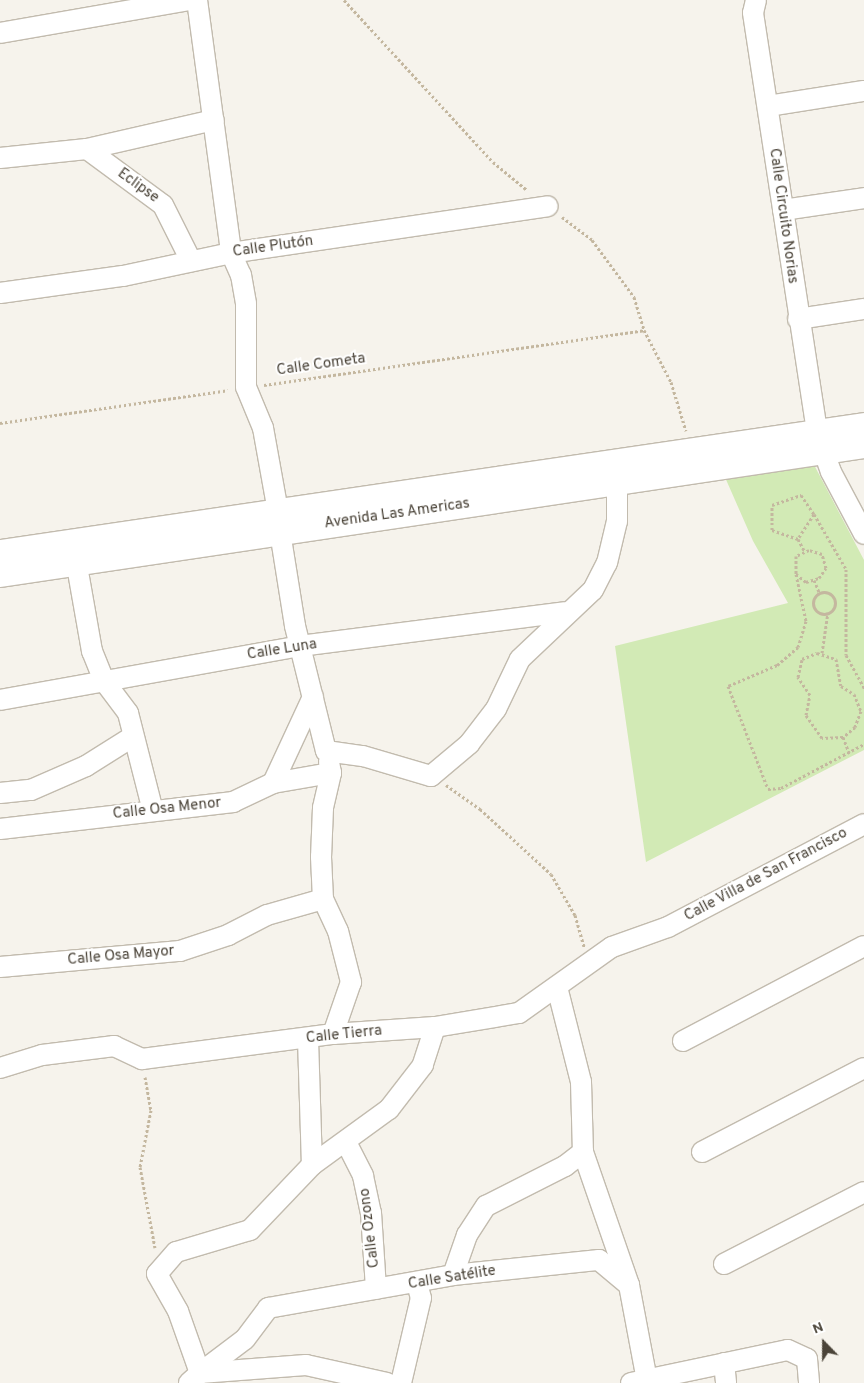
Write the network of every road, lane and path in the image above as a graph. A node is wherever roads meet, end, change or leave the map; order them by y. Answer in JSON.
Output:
{"nodes":[{"id":1,"x":190,"y":0,"type":"edge"},
{"id":2,"x":197,"y":0,"type":"edge"},
{"id":3,"x":344,"y":0,"type":"edge"},
{"id":4,"x":756,"y":0,"type":"edge"},
{"id":5,"x":0,"y":34,"type":"edge"},
{"id":6,"x":864,"y":91,"type":"edge"},
{"id":7,"x":768,"y":106,"type":"junction"},
{"id":8,"x":214,"y":120,"type":"junction"},
{"id":9,"x":87,"y":149,"type":"junction"},
{"id":10,"x":0,"y":158,"type":"edge"},
{"id":11,"x":864,"y":198,"type":"edge"},
{"id":12,"x":548,"y":206,"type":"junction"},
{"id":13,"x":783,"y":210,"type":"junction"},
{"id":14,"x":231,"y":253,"type":"junction"},
{"id":15,"x":191,"y":261,"type":"junction"},
{"id":16,"x":0,"y":293,"type":"edge"},
{"id":17,"x":864,"y":309,"type":"edge"},
{"id":18,"x":798,"y":319,"type":"junction"},
{"id":19,"x":644,"y":330,"type":"junction"},
{"id":20,"x":246,"y":387,"type":"junction"},
{"id":21,"x":0,"y":422,"type":"edge"},
{"id":22,"x":864,"y":425,"type":"edge"},
{"id":23,"x":819,"y":442,"type":"junction"},
{"id":24,"x":791,"y":445,"type":"junction"},
{"id":25,"x":864,"y":445,"type":"edge"},
{"id":26,"x":692,"y":449,"type":"junction"},
{"id":27,"x":617,"y":482,"type":"junction"},
{"id":28,"x":814,"y":514,"type":"junction"},
{"id":29,"x":279,"y":522,"type":"junction"},
{"id":30,"x":864,"y":534,"type":"edge"},
{"id":31,"x":798,"y":539,"type":"junction"},
{"id":32,"x":0,"y":552,"type":"edge"},
{"id":33,"x":74,"y":552,"type":"junction"},
{"id":34,"x":805,"y":552,"type":"junction"},
{"id":35,"x":0,"y":574,"type":"edge"},
{"id":36,"x":796,"y":574,"type":"junction"},
{"id":37,"x":814,"y":580,"type":"junction"},
{"id":38,"x":819,"y":592,"type":"junction"},
{"id":39,"x":565,"y":612,"type":"junction"},
{"id":40,"x":828,"y":612,"type":"junction"},
{"id":41,"x":300,"y":646,"type":"junction"},
{"id":42,"x":822,"y":653,"type":"junction"},
{"id":43,"x":104,"y":681,"type":"junction"},
{"id":44,"x":864,"y":688,"type":"edge"},
{"id":45,"x":313,"y":697,"type":"junction"},
{"id":46,"x":0,"y":700,"type":"edge"},
{"id":47,"x":132,"y":737,"type":"junction"},
{"id":48,"x":843,"y":738,"type":"junction"},
{"id":49,"x":864,"y":744,"type":"edge"},
{"id":50,"x":326,"y":750,"type":"junction"},
{"id":51,"x":849,"y":752,"type":"junction"},
{"id":52,"x":331,"y":773,"type":"junction"},
{"id":53,"x":431,"y":776,"type":"junction"},
{"id":54,"x":273,"y":783,"type":"junction"},
{"id":55,"x":0,"y":793,"type":"edge"},
{"id":56,"x":153,"y":811,"type":"junction"},
{"id":57,"x":864,"y":824,"type":"edge"},
{"id":58,"x":0,"y":829,"type":"edge"},
{"id":59,"x":323,"y":899,"type":"junction"},
{"id":60,"x":668,"y":927,"type":"joint"},
{"id":61,"x":864,"y":946,"type":"edge"},
{"id":62,"x":584,"y":964,"type":"junction"},
{"id":63,"x":0,"y":967,"type":"edge"},
{"id":64,"x":557,"y":987,"type":"junction"},
{"id":65,"x":435,"y":1026,"type":"junction"},
{"id":66,"x":333,"y":1034,"type":"junction"},
{"id":67,"x":308,"y":1039,"type":"junction"},
{"id":68,"x":683,"y":1041,"type":"dead end"},
{"id":69,"x":142,"y":1059,"type":"junction"},
{"id":70,"x":0,"y":1068,"type":"edge"},
{"id":71,"x":864,"y":1068,"type":"edge"},
{"id":72,"x":346,"y":1142,"type":"junction"},
{"id":73,"x":582,"y":1152,"type":"junction"},
{"id":74,"x":702,"y":1152,"type":"dead end"},
{"id":75,"x":312,"y":1165,"type":"junction"},
{"id":76,"x":864,"y":1192,"type":"edge"},
{"id":77,"x":724,"y":1264,"type":"dead end"},
{"id":78,"x":157,"y":1274,"type":"junction"},
{"id":79,"x":453,"y":1275,"type":"junction"},
{"id":80,"x":417,"y":1284,"type":"junction"},
{"id":81,"x":629,"y":1285,"type":"junction"},
{"id":82,"x":376,"y":1289,"type":"junction"},
{"id":83,"x":724,"y":1363,"type":"junction"},
{"id":84,"x":194,"y":1378,"type":"edge"},
{"id":85,"x":639,"y":1382,"type":"edge"},
{"id":86,"x":387,"y":1383,"type":"edge"},
{"id":87,"x":401,"y":1383,"type":"edge"},
{"id":88,"x":726,"y":1383,"type":"edge"},
{"id":89,"x":809,"y":1383,"type":"edge"}],
"edges":[{"from":1,"to":5,"type":"street"},
{"from":2,"to":8,"type":"street"},
{"from":3,"to":12,"type":"path"},
{"from":4,"to":7,"type":"street","name":"Calle Circuito Norias"},
{"from":6,"to":7,"type":"street"},
{"from":7,"to":13,"type":"street","name":"Calle Circuito Norias"},
{"from":8,"to":9,"type":"street"},
{"from":8,"to":14,"type":"street"},
{"from":9,"to":10,"type":"street"},
{"from":9,"to":15,"type":"street","name":"Eclipse"},
{"from":11,"to":13,"type":"street"},
{"from":12,"to":14,"type":"street","name":"Calle Plutón"},
{"from":12,"to":19,"type":"path"},
{"from":13,"to":18,"type":"street","name":"Calle Circuito Norias"},
{"from":14,"to":15,"type":"street","name":"Calle Plutón"},
{"from":14,"to":20,"type":"street"},
{"from":15,"to":16,"type":"street","name":"Calle Plutón"},
{"from":17,"to":18,"type":"street"},
{"from":18,"to":23,"type":"street","name":"Calle Circuito Norias"},
{"from":19,"to":20,"type":"path","name":"Calle Cometa"},
{"from":19,"to":26,"type":"path"},
{"from":20,"to":21,"type":"path","name":"Calle Cometa"},
{"from":20,"to":29,"type":"street"},
{"from":22,"to":23,"type":"street"},
{"from":23,"to":24,"type":"street"},
{"from":23,"to":25,"type":"street"},
{"from":23,"to":30,"type":"street","name":"Calle Circuito Norias"},
{"from":24,"to":26,"type":"street","name":"Avenida Las Americas"},
{"from":24,"to":27,"type":"street","name":"Avenida Las Americas"},
{"from":26,"to":29,"type":"street","name":"Avenida Las Americas"},
{"from":27,"to":29,"type":"street","name":"Avenida Las Americas"},
{"from":27,"to":39,"type":"street"},
{"from":28,"to":31,"type":"path"},
{"from":28,"to":31,"type":"path"},
{"from":28,"to":44,"type":"path"},
{"from":29,"to":33,"type":"street","name":"Avenida Las Americas"},
{"from":29,"to":41,"type":"street"},
{"from":31,"to":34,"type":"path"},
{"from":32,"to":33,"type":"street","name":"Avenida Las Americas"},
{"from":33,"to":35,"type":"street","name":"Avenida Las Americas"},
{"from":33,"to":43,"type":"street"},
{"from":34,"to":36,"type":"path"},
{"from":34,"to":37,"type":"path"},
{"from":36,"to":37,"type":"path"},
{"from":36,"to":51,"type":"path"},
{"from":37,"to":38,"type":"path"},
{"from":38,"to":40,"type":"path"},
{"from":38,"to":40,"type":"path"},
{"from":39,"to":41,"type":"street","name":"Calle Luna"},
{"from":39,"to":53,"type":"street"},
{"from":40,"to":42,"type":"path"},
{"from":41,"to":43,"type":"street","name":"Calle Luna"},
{"from":41,"to":45,"type":"street"},
{"from":42,"to":48,"type":"path"},
{"from":42,"to":48,"type":"path"},
{"from":43,"to":46,"type":"street","name":"Calle Luna"},
{"from":43,"to":47,"type":"street"},
{"from":45,"to":50,"type":"street"},
{"from":45,"to":54,"type":"street"},
{"from":47,"to":55,"type":"street"},
{"from":47,"to":56,"type":"street"},
{"from":48,"to":51,"type":"path"},
{"from":49,"to":51,"type":"path"},
{"from":50,"to":52,"type":"street"},
{"from":50,"to":53,"type":"street"},
{"from":52,"to":54,"type":"street","name":"Calle Osa Menor"},
{"from":52,"to":59,"type":"street"},
{"from":53,"to":62,"type":"path"},
{"from":54,"to":56,"type":"street","name":"Calle Osa Menor"},
{"from":56,"to":58,"type":"street","name":"Calle Osa Menor"},
{"from":57,"to":60,"type":"street","name":"Calle Villa de San Francisco"},
{"from":59,"to":63,"type":"street","name":"Calle Osa Mayor"},
{"from":59,"to":66,"type":"street"},
{"from":60,"to":62,"type":"street","name":"Calle Tierra"},
{"from":61,"to":68,"type":"street"},
{"from":62,"to":64,"type":"street","name":"Calle Tierra"},
{"from":64,"to":65,"type":"street","name":"Calle Tierra"},
{"from":64,"to":73,"type":"street"},
{"from":65,"to":66,"type":"street","name":"Calle Tierra"},
{"from":65,"to":72,"type":"street"},
{"from":66,"to":67,"type":"street","name":"Calle Tierra"},
{"from":67,"to":69,"type":"street","name":"Calle Tierra"},
{"from":67,"to":75,"type":"street"},
{"from":69,"to":70,"type":"street"},
{"from":69,"to":78,"type":"path"},
{"from":71,"to":74,"type":"street"},
{"from":72,"to":75,"type":"street"},
{"from":72,"to":82,"type":"street","name":"Calle Ozono"},
{"from":73,"to":79,"type":"street"},
{"from":73,"to":81,"type":"street"},
{"from":75,"to":78,"type":"street"},
{"from":76,"to":77,"type":"street"},
{"from":78,"to":84,"type":"street"},
{"from":79,"to":80,"type":"street","name":"Calle Satélite"},
{"from":79,"to":81,"type":"street","name":"Calle Satélite"},
{"from":80,"to":82,"type":"street","name":"Calle Satélite"},
{"from":80,"to":87,"type":"street"},
{"from":81,"to":85,"type":"street"},
{"from":82,"to":84,"type":"street","name":"Calle Satélite"},
{"from":83,"to":85,"type":"street"},
{"from":83,"to":88,"type":"street"},
{"from":83,"to":89,"type":"street"},
{"from":84,"to":86,"type":"street"}]}
